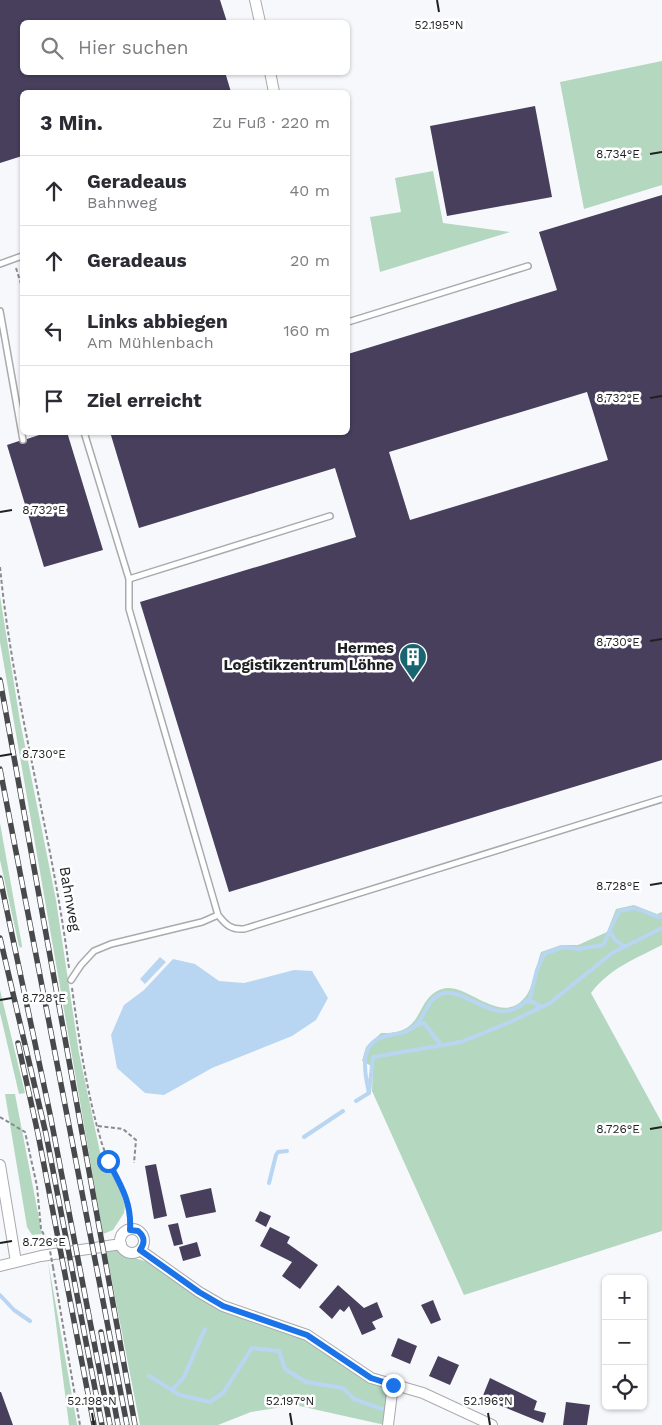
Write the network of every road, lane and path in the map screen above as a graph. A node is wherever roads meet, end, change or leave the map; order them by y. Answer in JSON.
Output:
{"nodes":[{"id":1,"x":255,"y":0,"type":"edge"},
{"id":2,"x":260,"y":20,"type":"edge"},
{"id":3,"x":271,"y":75,"type":"edge"},
{"id":4,"x":274,"y":90,"type":"edge"},
{"id":5,"x":20,"y":257,"type":"edge"},
{"id":6,"x":14,"y":259,"type":"junction"},
{"id":7,"x":0,"y":264,"type":"edge"},
{"id":8,"x":528,"y":266,"type":"dead end"},
{"id":9,"x":20,"y":280,"type":"edge"},
{"id":10,"x":0,"y":311,"type":"edge"},
{"id":11,"x":350,"y":321,"type":"edge"},
{"id":12,"x":20,"y":423,"type":"edge"},
{"id":13,"x":22,"y":435,"type":"edge"},
{"id":14,"x":85,"y":435,"type":"edge"},
{"id":15,"x":23,"y":440,"type":"dead end"},
{"id":16,"x":330,"y":516,"type":"dead end"},
{"id":17,"x":0,"y":567,"type":"edge"},
{"id":18,"x":129,"y":579,"type":"junction"},
{"id":19,"x":662,"y":799,"type":"edge"},
{"id":20,"x":218,"y":916,"type":"junction"},
{"id":21,"x":71,"y":980,"type":"junction"},
{"id":22,"x":0,"y":1117,"type":"edge"},
{"id":23,"x":98,"y":1126,"type":"junction"},
{"id":24,"x":134,"y":1163,"type":"dead end"},
{"id":25,"x":0,"y":1165,"type":"edge"},
{"id":26,"x":130,"y":1230,"type":"junction"},
{"id":27,"x":121,"y":1244,"type":"junction"},
{"id":28,"x":140,"y":1250,"type":"junction"},
{"id":29,"x":16,"y":1262,"type":"junction"},
{"id":30,"x":0,"y":1266,"type":"edge"},
{"id":31,"x":393,"y":1385,"type":"junction"},
{"id":32,"x":80,"y":1425,"type":"edge"},
{"id":33,"x":388,"y":1425,"type":"edge"},
{"id":34,"x":492,"y":1425,"type":"edge"}],
"edges":[{"from":1,"to":2,"type":"street"},
{"from":3,"to":4,"type":"street"},
{"from":5,"to":6,"type":"lane"},
{"from":6,"to":7,"type":"lane"},
{"from":6,"to":9,"type":"path"},
{"from":8,"to":11,"type":"lane"},
{"from":10,"to":12,"type":"lane"},
{"from":13,"to":15,"type":"lane"},
{"from":14,"to":18,"type":"lane"},
{"from":16,"to":18,"type":"lane"},
{"from":17,"to":21,"type":"path","name":"Bahnweg"},
{"from":18,"to":20,"type":"lane"},
{"from":19,"to":20,"type":"lane"},
{"from":20,"to":21,"type":"lane"},
{"from":21,"to":23,"type":"path","name":"Bahnweg"},
{"from":22,"to":32,"type":"path","bridge":true},
{"from":23,"to":24,"type":"path"},
{"from":23,"to":26,"type":"path","name":"Bahnweg"},
{"from":25,"to":29,"type":"street"},
{"from":26,"to":27,"type":"street"},
{"from":26,"to":28,"type":"street"},
{"from":27,"to":28,"type":"street"},
{"from":27,"to":29,"type":"street"},
{"from":28,"to":31,"type":"street"},
{"from":29,"to":30,"type":"street"},
{"from":31,"to":33,"type":"street"},
{"from":31,"to":34,"type":"street"}]}
